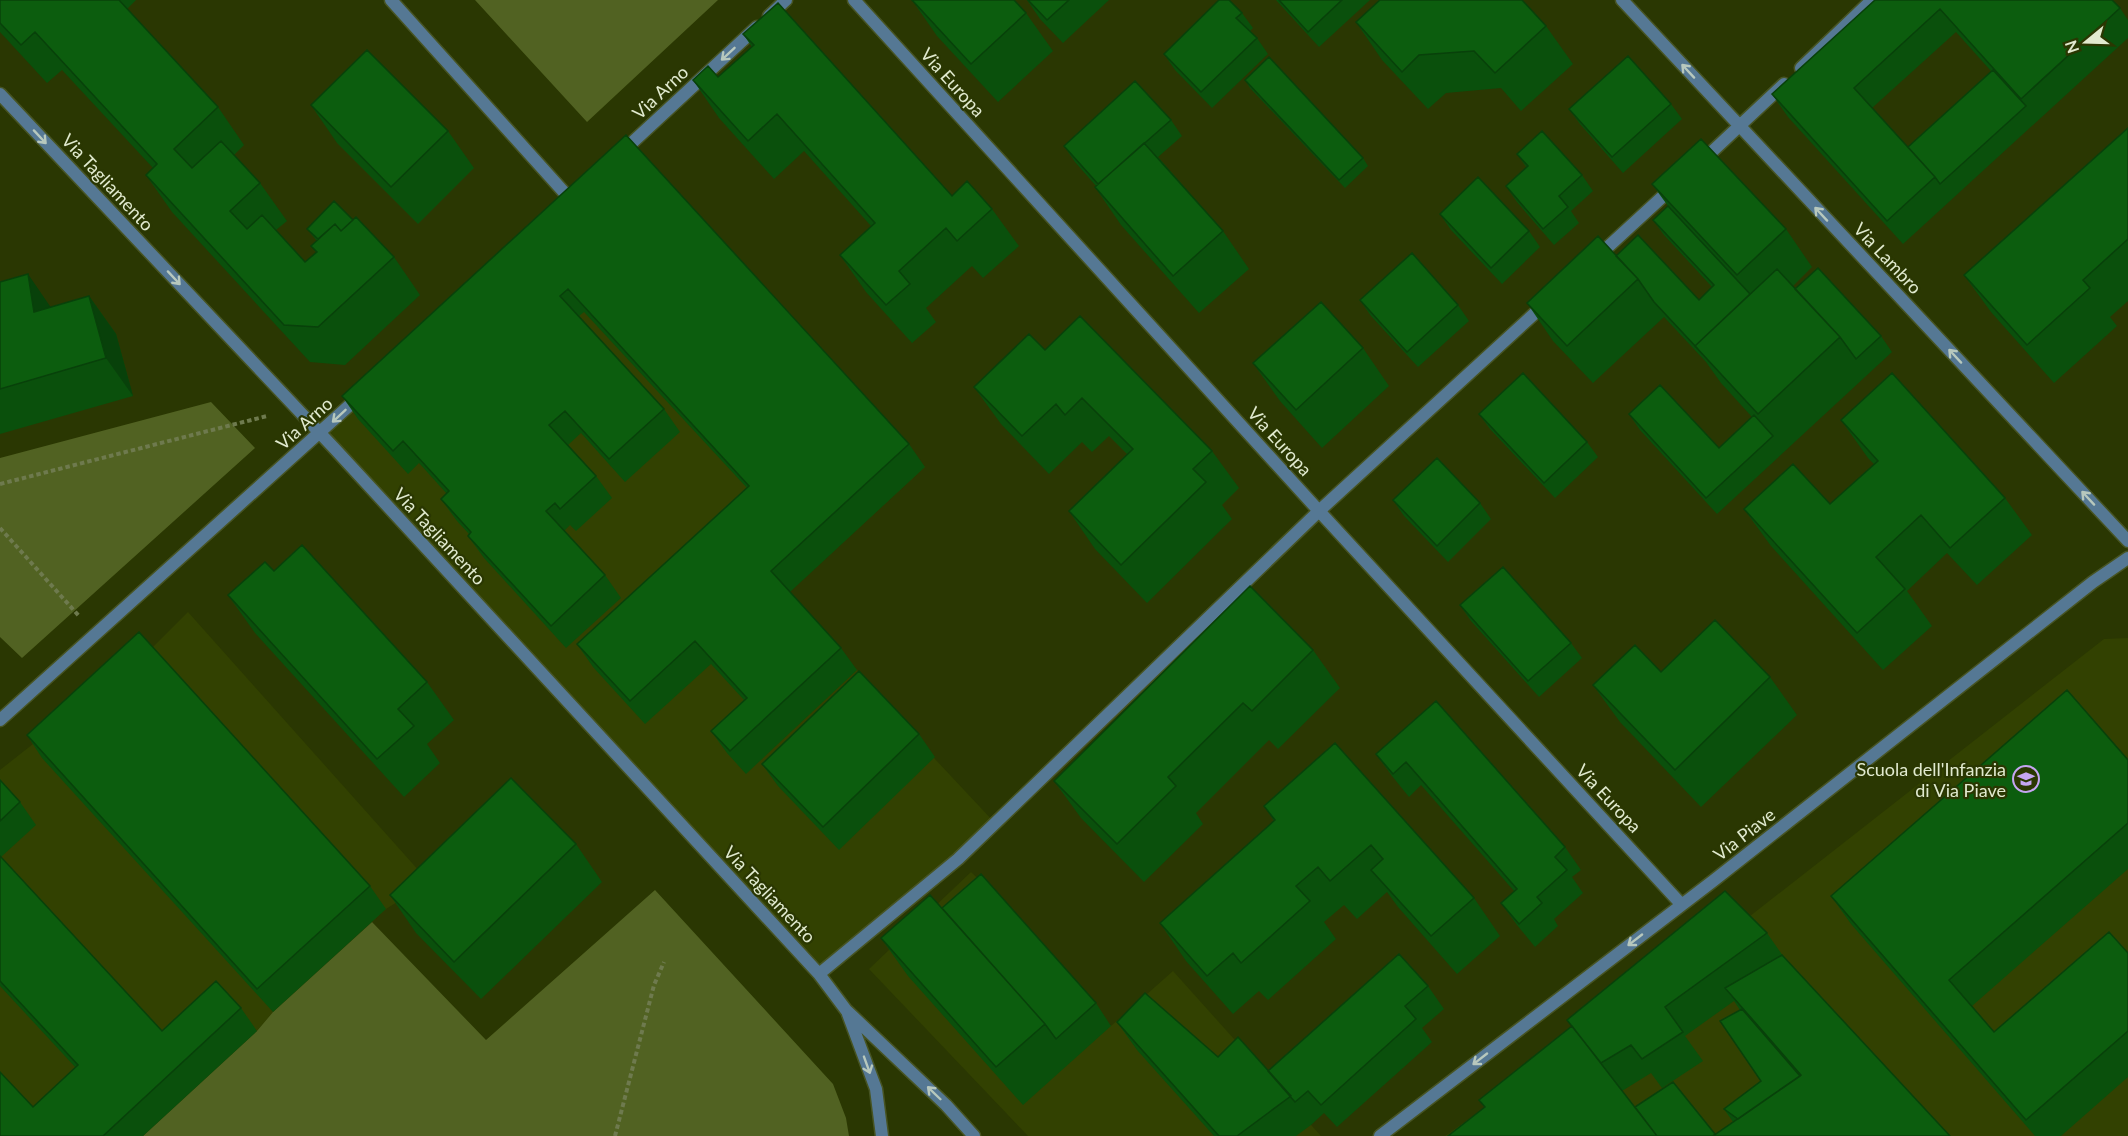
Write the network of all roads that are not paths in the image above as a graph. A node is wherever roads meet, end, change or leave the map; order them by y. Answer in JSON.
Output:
{"nodes":[{"id":1,"x":391,"y":0,"type":"edge"},
{"id":2,"x":786,"y":0,"type":"edge"},
{"id":3,"x":854,"y":0,"type":"edge"},
{"id":4,"x":1622,"y":0,"type":"edge"},
{"id":5,"x":1872,"y":0,"type":"edge"},
{"id":6,"x":0,"y":94,"type":"edge"},
{"id":7,"x":1740,"y":127,"type":"junction"},
{"id":8,"x":613,"y":161,"type":"edge"},
{"id":9,"x":571,"y":200,"type":"edge"},
{"id":10,"x":1584,"y":269,"type":"edge"},
{"id":11,"x":1557,"y":293,"type":"edge"},
{"id":12,"x":372,"y":385,"type":"edge"},
{"id":13,"x":320,"y":433,"type":"junction"},
{"id":14,"x":1319,"y":511,"type":"junction"},
{"id":15,"x":2128,"y":541,"type":"edge"},
{"id":16,"x":2128,"y":558,"type":"edge"},
{"id":17,"x":0,"y":720,"type":"edge"},
{"id":18,"x":1681,"y":904,"type":"junction"},
{"id":19,"x":819,"y":974,"type":"junction"},
{"id":20,"x":846,"y":1010,"type":"junction"},
{"id":21,"x":882,"y":1136,"type":"edge"},
{"id":22,"x":974,"y":1136,"type":"edge"},
{"id":23,"x":1380,"y":1136,"type":"edge"}],
"edges":[{"from":1,"to":9,"type":"street"},
{"from":2,"to":8,"type":"street","name":"Via Arno","one_way":true},
{"from":3,"to":14,"type":"street","name":"Via Europa"},
{"from":7,"to":4,"type":"street","name":"Via Lambro","one_way":true},
{"from":5,"to":7,"type":"street"},
{"from":6,"to":13,"type":"street","name":"Via Tagliamento","one_way":true},
{"from":7,"to":10,"type":"street"},
{"from":15,"to":7,"type":"street","name":"Via Lambro","one_way":true},
{"from":11,"to":14,"type":"street"},
{"from":12,"to":13,"type":"street","name":"Via Arno","one_way":true},
{"from":13,"to":17,"type":"street","name":"Via Arno"},
{"from":13,"to":19,"type":"street","name":"Via Tagliamento"},
{"from":14,"to":18,"type":"street","name":"Via Europa"},
{"from":14,"to":19,"type":"street"},
{"from":16,"to":18,"type":"street","name":"Via Piave"},
{"from":18,"to":23,"type":"street","name":"Via Piave","one_way":true},
{"from":19,"to":20,"type":"street","name":"Via Tagliamento"},
{"from":20,"to":21,"type":"street","name":"Via Tagliamento","one_way":true},
{"from":22,"to":20,"type":"street","name":"Via Tagliamento","one_way":true}]}
